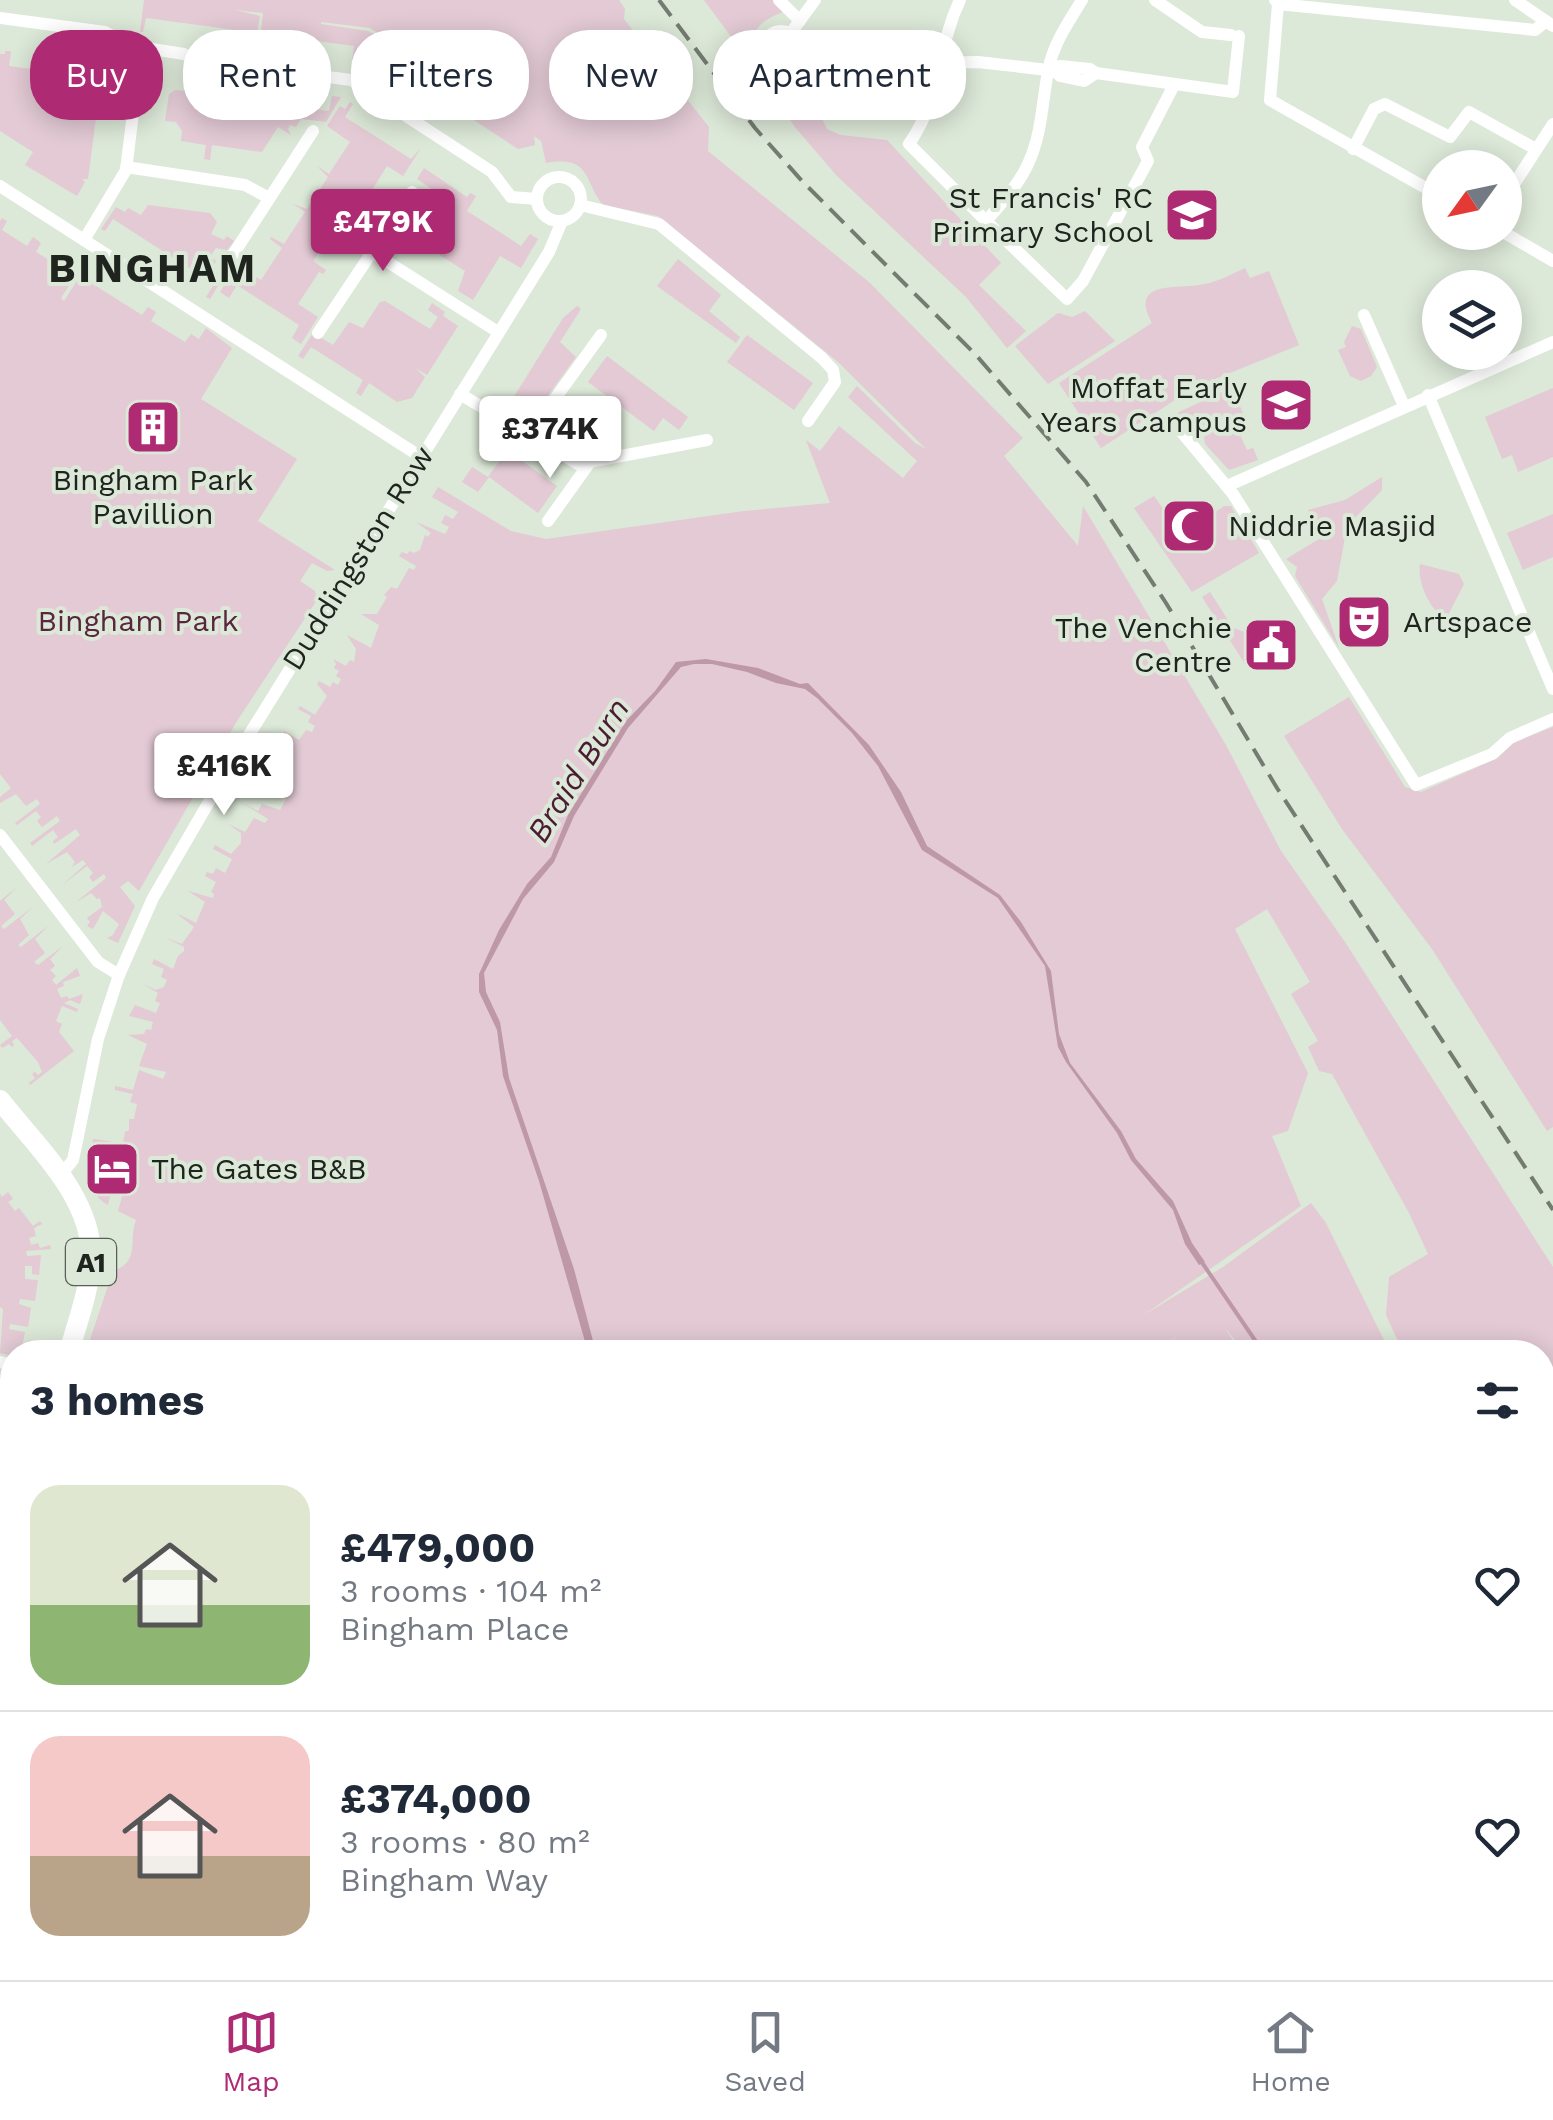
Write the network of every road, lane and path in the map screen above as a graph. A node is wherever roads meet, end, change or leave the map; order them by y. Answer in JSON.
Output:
{"nodes":[{"id":1,"x":780,"y":0,"type":"edge"},
{"id":2,"x":815,"y":0,"type":"edge"},
{"id":3,"x":960,"y":0,"type":"edge"},
{"id":4,"x":1082,"y":0,"type":"edge"},
{"id":5,"x":1154,"y":0,"type":"edge"},
{"id":6,"x":1515,"y":0,"type":"edge"},
{"id":7,"x":1276,"y":2,"type":"edge"},
{"id":8,"x":0,"y":18,"type":"edge"},
{"id":9,"x":800,"y":21,"type":"junction"},
{"id":10,"x":1549,"y":24,"type":"edge"},
{"id":11,"x":793,"y":30,"type":"edge"},
{"id":12,"x":949,"y":30,"type":"edge"},
{"id":13,"x":966,"y":62,"type":"edge"},
{"id":14,"x":1051,"y":70,"type":"junction"},
{"id":15,"x":1174,"y":85,"type":"junction"},
{"id":16,"x":132,"y":120,"type":"edge"},
{"id":17,"x":925,"y":120,"type":"edge"},
{"id":18,"x":1553,"y":124,"type":"edge"},
{"id":19,"x":313,"y":131,"type":"dead end"},
{"id":20,"x":1534,"y":148,"type":"junction"},
{"id":21,"x":1353,"y":149,"type":"junction"},
{"id":22,"x":126,"y":166,"type":"junction"},
{"id":23,"x":1522,"y":169,"type":"edge"},
{"id":24,"x":0,"y":186,"type":"edge"},
{"id":25,"x":1422,"y":186,"type":"edge"},
{"id":26,"x":412,"y":192,"type":"dead end"},
{"id":27,"x":269,"y":198,"type":"junction"},
{"id":28,"x":537,"y":199,"type":"junction"},
{"id":29,"x":580,"y":205,"type":"junction"},
{"id":30,"x":562,"y":220,"type":"junction"},
{"id":31,"x":986,"y":222,"type":"junction"},
{"id":32,"x":84,"y":240,"type":"junction"},
{"id":33,"x":1522,"y":243,"type":"edge"},
{"id":34,"x":372,"y":252,"type":"junction"},
{"id":35,"x":1553,"y":261,"type":"edge"},
{"id":36,"x":225,"y":267,"type":"dead end"},
{"id":37,"x":1364,"y":315,"type":"dead end"},
{"id":38,"x":498,"y":332,"type":"junction"},
{"id":39,"x":318,"y":334,"type":"dead end"},
{"id":40,"x":601,"y":335,"type":"dead end"},
{"id":41,"x":1553,"y":342,"type":"edge"},
{"id":42,"x":460,"y":394,"type":"junction"},
{"id":43,"x":1426,"y":396,"type":"junction"},
{"id":44,"x":1404,"y":406,"type":"junction"},
{"id":45,"x":808,"y":421,"type":"dead end"},
{"id":46,"x":1174,"y":423,"type":"dead end"},
{"id":47,"x":528,"y":436,"type":"junction"},
{"id":48,"x":707,"y":440,"type":"dead end"},
{"id":49,"x":421,"y":457,"type":"junction"},
{"id":50,"x":588,"y":464,"type":"junction"},
{"id":51,"x":1228,"y":486,"type":"junction"},
{"id":52,"x":548,"y":521,"type":"dead end"},
{"id":53,"x":1553,"y":689,"type":"edge"},
{"id":54,"x":1553,"y":719,"type":"edge"},
{"id":55,"x":0,"y":835,"type":"edge"},
{"id":56,"x":118,"y":975,"type":"junction"},
{"id":57,"x":0,"y":1100,"type":"edge"},
{"id":58,"x":60,"y":1176,"type":"junction"},
{"id":59,"x":72,"y":1340,"type":"edge"}],
"edges":[{"from":1,"to":9,"type":"street"},
{"from":2,"to":9,"type":"street"},
{"from":3,"to":12,"type":"street"},
{"from":4,"to":14,"type":"street"},
{"from":5,"to":15,"type":"street"},
{"from":6,"to":10,"type":"street"},
{"from":7,"to":10,"type":"street"},
{"from":7,"to":21,"type":"street"},
{"from":8,"to":28,"type":"street"},
{"from":9,"to":11,"type":"street"},
{"from":13,"to":14,"type":"street"},
{"from":14,"to":15,"type":"street"},
{"from":14,"to":31,"type":"street"},
{"from":15,"to":31,"type":"street"},
{"from":16,"to":22,"type":"street"},
{"from":17,"to":31,"type":"street"},
{"from":18,"to":20,"type":"street"},
{"from":19,"to":27,"type":"street"},
{"from":20,"to":21,"type":"street"},
{"from":20,"to":23,"type":"street"},
{"from":21,"to":25,"type":"street"},
{"from":22,"to":27,"type":"street"},
{"from":22,"to":32,"type":"street"},
{"from":24,"to":32,"type":"street"},
{"from":26,"to":34,"type":"street"},
{"from":27,"to":36,"type":"street"},
{"from":28,"to":29,"type":"street"},
{"from":28,"to":30,"type":"street"},
{"from":29,"to":30,"type":"street"},
{"from":29,"to":45,"type":"street"},
{"from":30,"to":38,"type":"street","name":"Duddingston Row"},
{"from":32,"to":49,"type":"street"},
{"from":33,"to":35,"type":"street"},
{"from":34,"to":38,"type":"street"},
{"from":34,"to":39,"type":"street"},
{"from":37,"to":44,"type":"street"},
{"from":38,"to":42,"type":"street","name":"Duddingston Row"},
{"from":40,"to":47,"type":"street"},
{"from":41,"to":43,"type":"street"},
{"from":42,"to":47,"type":"street"},
{"from":42,"to":49,"type":"street","name":"Duddingston Row"},
{"from":43,"to":44,"type":"street"},
{"from":43,"to":53,"type":"street"},
{"from":44,"to":51,"type":"street"},
{"from":46,"to":51,"type":"street"},
{"from":47,"to":50,"type":"street"},
{"from":48,"to":50,"type":"street"},
{"from":49,"to":56,"type":"street","name":"Duddingston Row"},
{"from":50,"to":52,"type":"street"},
{"from":51,"to":54,"type":"street"},
{"from":55,"to":56,"type":"street"},
{"from":56,"to":58,"type":"street","name":"Duddingston Row"},
{"from":57,"to":58,"type":"main road","number":"A1"},
{"from":58,"to":59,"type":"main road","number":"A1"}]}
